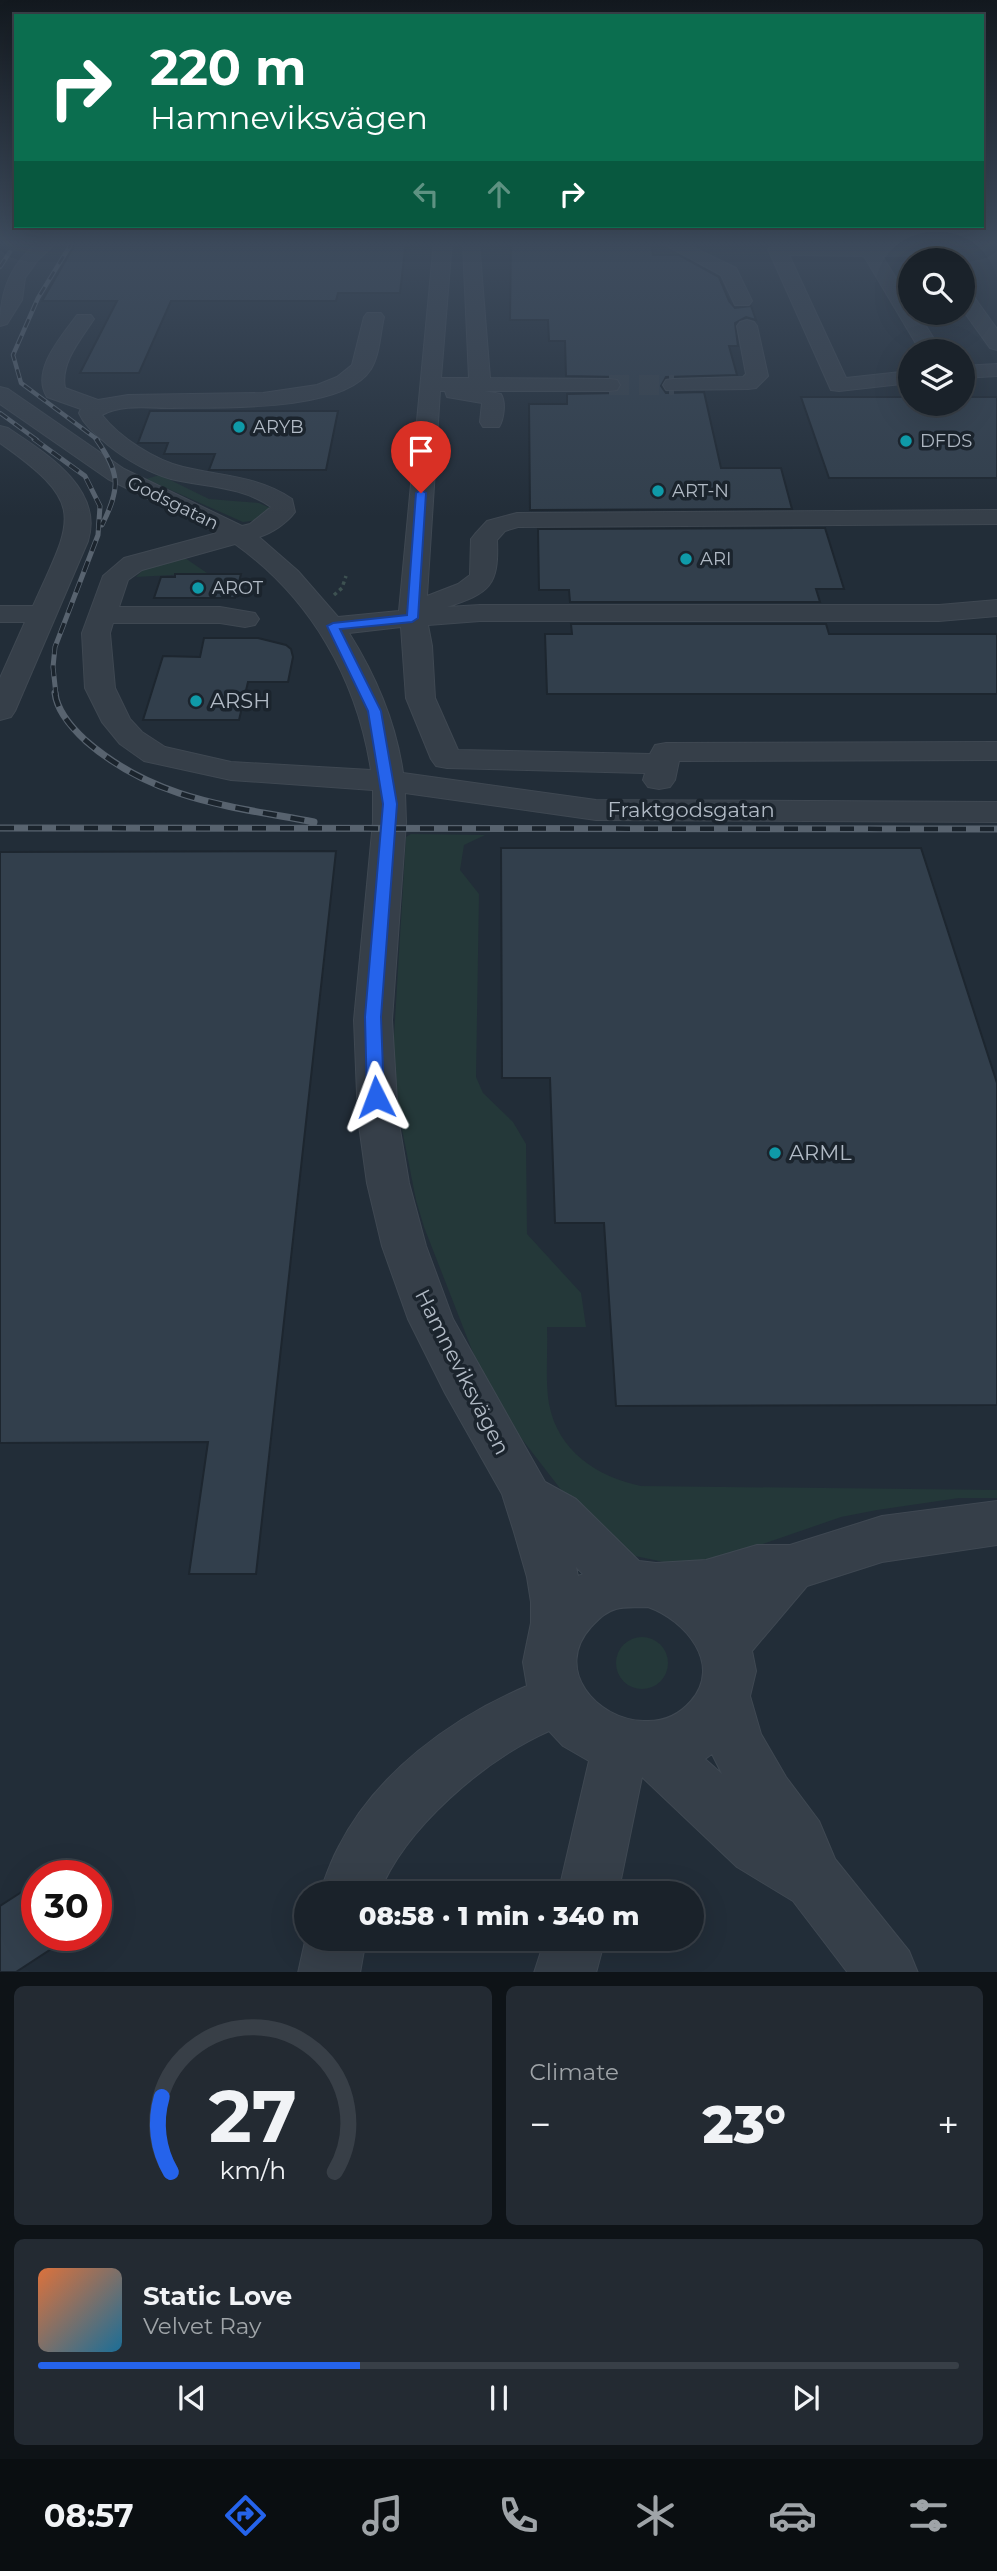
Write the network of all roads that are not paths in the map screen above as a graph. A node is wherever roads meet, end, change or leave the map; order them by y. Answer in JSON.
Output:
{"nodes":[{"id":1,"x":76,"y":333,"type":"edge"},
{"id":2,"x":370,"y":333,"type":"edge"},
{"id":3,"x":435,"y":333,"type":"edge"},
{"id":4,"x":477,"y":333,"type":"edge"},
{"id":5,"x":748,"y":333,"type":"edge"},
{"id":6,"x":816,"y":333,"type":"edge"},
{"id":7,"x":997,"y":370,"type":"edge"},
{"id":8,"x":975,"y":371,"type":"edge"},
{"id":9,"x":898,"y":378,"type":"edge"},
{"id":10,"x":480,"y":384,"type":"junction"},
{"id":11,"x":610,"y":385,"type":"tunnel mouth"},
{"id":12,"x":674,"y":385,"type":"tunnel mouth"},
{"id":13,"x":430,"y":388,"type":"junction"},
{"id":14,"x":0,"y":394,"type":"edge"},
{"id":15,"x":98,"y":408,"type":"junction"},
{"id":16,"x":491,"y":422,"type":"dead end"},
{"id":17,"x":0,"y":433,"type":"edge"},
{"id":18,"x":997,"y":517,"type":"edge"},
{"id":19,"x":240,"y":536,"type":"junction"},
{"id":20,"x":997,"y":608,"type":"edge"},
{"id":21,"x":413,"y":612,"type":"junction"},
{"id":22,"x":0,"y":614,"type":"edge"},
{"id":23,"x":44,"y":614,"type":"junction"},
{"id":24,"x":101,"y":615,"type":"junction"},
{"id":25,"x":443,"y":615,"type":"junction"},
{"id":26,"x":245,"y":619,"type":"dead end"},
{"id":27,"x":997,"y":621,"type":"edge"},
{"id":28,"x":333,"y":626,"type":"junction"},
{"id":29,"x":0,"y":711,"type":"edge"},
{"id":30,"x":997,"y":751,"type":"edge"},
{"id":31,"x":663,"y":764,"type":"junction"},
{"id":32,"x":388,"y":781,"type":"junction"},
{"id":33,"x":528,"y":799,"type":"junction"},
{"id":34,"x":997,"y":812,"type":"edge"},
{"id":35,"x":528,"y":1497,"type":"junction"},
{"id":36,"x":997,"y":1523,"type":"edge"},
{"id":37,"x":790,"y":1568,"type":"junction"},
{"id":38,"x":641,"y":1583,"type":"junction"},
{"id":39,"x":557,"y":1627,"type":"junction"},
{"id":40,"x":724,"y":1673,"type":"junction"},
{"id":41,"x":559,"y":1699,"type":"junction"},
{"id":42,"x":636,"y":1748,"type":"junction"},
{"id":43,"x":814,"y":1880,"type":"junction"},
{"id":44,"x":352,"y":1881,"type":"edge"},
{"id":45,"x":592,"y":1881,"type":"edge"},
{"id":46,"x":334,"y":1951,"type":"edge"},
{"id":47,"x":571,"y":1951,"type":"edge"},
{"id":48,"x":330,"y":1972,"type":"edge"},
{"id":49,"x":565,"y":1972,"type":"edge"},
{"id":50,"x":887,"y":1972,"type":"edge"}],
"edges":[{"from":1,"to":15,"type":"street"},
{"from":2,"to":15,"type":"street"},
{"from":3,"to":13,"type":"street"},
{"from":4,"to":10,"type":"street"},
{"from":5,"to":12,"type":"street"},
{"from":6,"to":9,"type":"street"},
{"from":7,"to":8,"type":"street"},
{"from":10,"to":11,"type":"street"},
{"from":10,"to":13,"type":"street"},
{"from":13,"to":16,"type":"street"},
{"from":13,"to":21,"type":"street"},
{"from":14,"to":19,"type":"street","name":"Godsgatan"},
{"from":15,"to":19,"type":"street"},
{"from":17,"to":23,"type":"street"},
{"from":18,"to":21,"type":"street"},
{"from":19,"to":24,"type":"street"},
{"from":19,"to":28,"type":"street","name":"Godsgatan"},
{"from":20,"to":25,"type":"street"},
{"from":21,"to":25,"type":"street"},
{"from":21,"to":28,"type":"street"},
{"from":21,"to":31,"type":"street"},
{"from":22,"to":23,"type":"street"},
{"from":23,"to":29,"type":"street"},
{"from":24,"to":26,"type":"street"},
{"from":24,"to":32,"type":"street"},
{"from":25,"to":27,"type":"street"},
{"from":28,"to":32,"type":"street","name":"Hamneviksvägen"},
{"from":30,"to":31,"type":"street"},
{"from":31,"to":33,"type":"street"},
{"from":32,"to":33,"type":"lane","name":"Fraktgodsgatan"},
{"from":32,"to":35,"type":"street","name":"Hamneviksvägen"},
{"from":33,"to":34,"type":"lane","name":"Fraktgodsgatan"},
{"from":35,"to":38,"type":"street"},
{"from":35,"to":39,"type":"street","name":"Hamneviksvägen"},
{"from":36,"to":37,"type":"street"},
{"from":37,"to":38,"type":"street"},
{"from":37,"to":40,"type":"street"},
{"from":38,"to":39,"type":"street"},
{"from":38,"to":40,"type":"street"},
{"from":39,"to":41,"type":"street"},
{"from":40,"to":42,"type":"street"},
{"from":40,"to":43,"type":"street"},
{"from":41,"to":42,"type":"street"},
{"from":41,"to":44,"type":"street"},
{"from":42,"to":43,"type":"street"},
{"from":42,"to":45,"type":"street"},
{"from":43,"to":50,"type":"street"},
{"from":46,"to":48,"type":"street"},
{"from":47,"to":49,"type":"street"}]}
